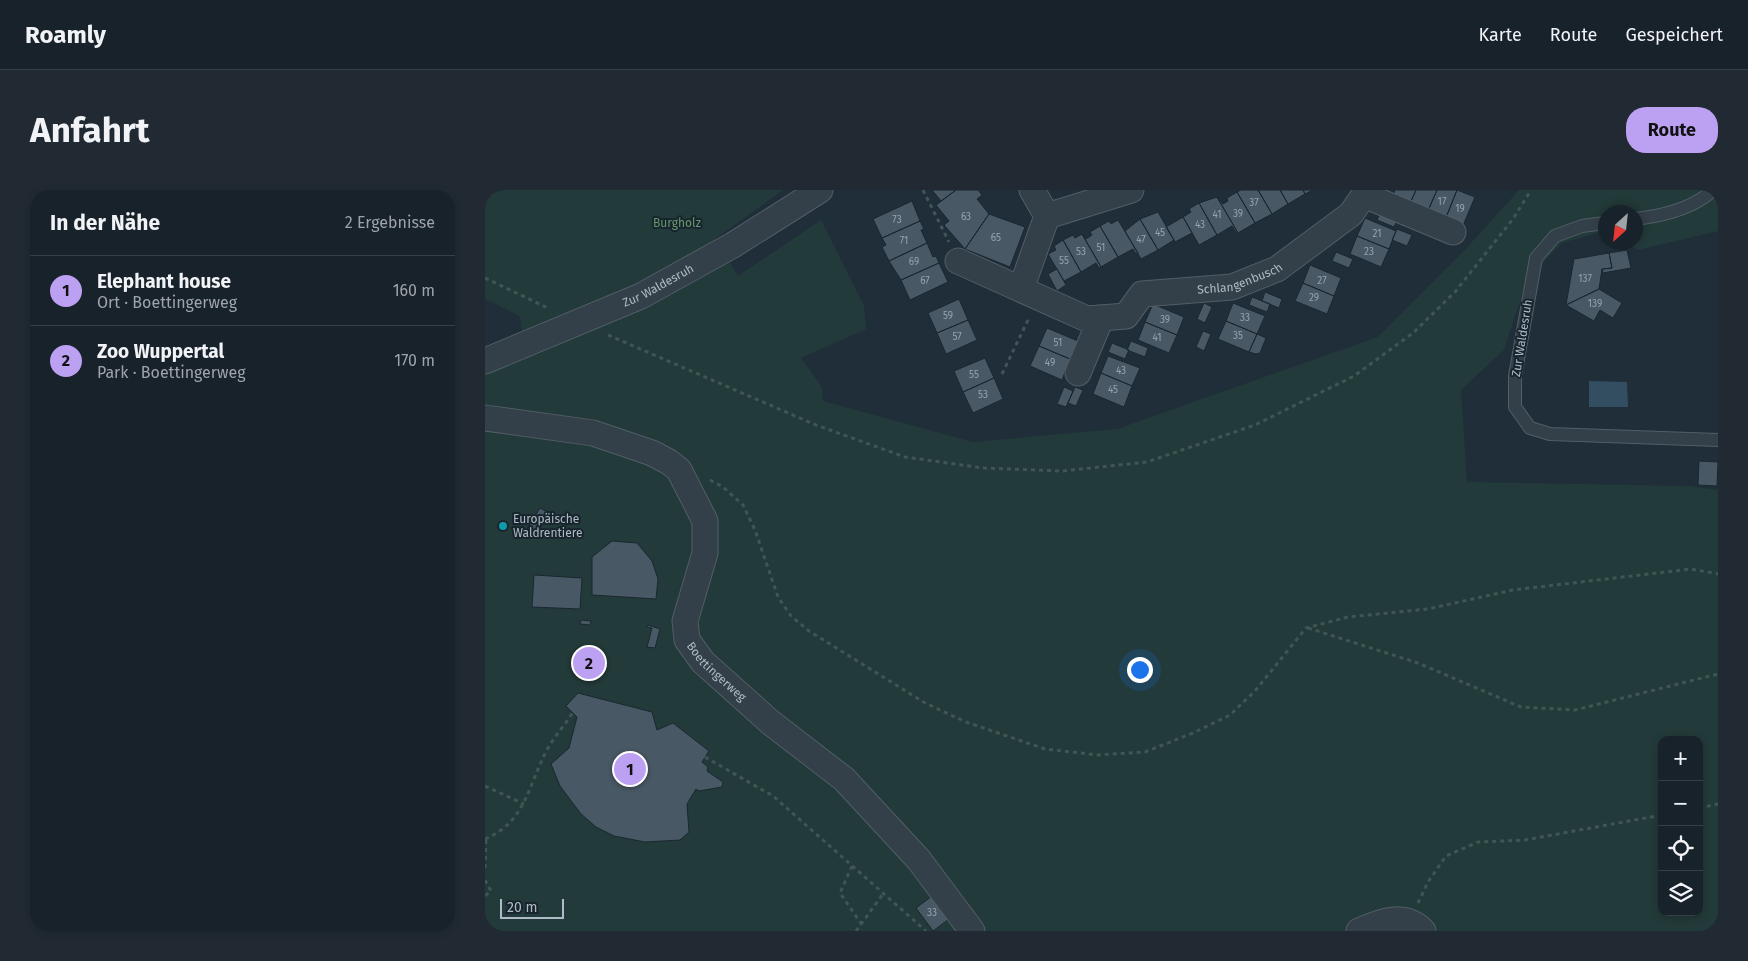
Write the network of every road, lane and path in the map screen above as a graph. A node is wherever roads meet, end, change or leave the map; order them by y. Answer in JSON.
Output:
{"nodes":[{"id":1,"x":820,"y":190,"type":"edge"},
{"id":2,"x":923,"y":190,"type":"edge"},
{"id":3,"x":1032,"y":190,"type":"edge"},
{"id":4,"x":1131,"y":190,"type":"edge"},
{"id":5,"x":1531,"y":190,"type":"edge"},
{"id":6,"x":1713,"y":190,"type":"edge"},
{"id":7,"x":1365,"y":192,"type":"edge"},
{"id":8,"x":1047,"y":216,"type":"junction"},
{"id":9,"x":1643,"y":218,"type":"edge"},
{"id":10,"x":1598,"y":224,"type":"edge"},
{"id":11,"x":1453,"y":232,"type":"dead end"},
{"id":12,"x":958,"y":261,"type":"joint"},
{"id":13,"x":485,"y":278,"type":"edge"},
{"id":14,"x":1029,"y":293,"type":"junction"},
{"id":15,"x":1101,"y":318,"type":"junction"},
{"id":16,"x":578,"y":322,"type":"junction"},
{"id":17,"x":485,"y":361,"type":"edge"},
{"id":18,"x":1078,"y":373,"type":"dead end"},
{"id":19,"x":1002,"y":374,"type":"dead end"},
{"id":20,"x":485,"y":418,"type":"edge"},
{"id":21,"x":1718,"y":440,"type":"edge"},
{"id":22,"x":679,"y":470,"type":"junction"},
{"id":23,"x":1718,"y":574,"type":"edge"},
{"id":24,"x":1305,"y":628,"type":"junction"},
{"id":25,"x":1718,"y":674,"type":"edge"},
{"id":26,"x":573,"y":712,"type":"dead end"},
{"id":27,"x":705,"y":757,"type":"dead end"},
{"id":28,"x":485,"y":786,"type":"edge"},
{"id":29,"x":524,"y":804,"type":"junction"},
{"id":30,"x":1718,"y":804,"type":"edge"},
{"id":31,"x":1703,"y":807,"type":"edge"},
{"id":32,"x":1658,"y":816,"type":"edge"},
{"id":33,"x":485,"y":839,"type":"edge"},
{"id":34,"x":852,"y":866,"type":"junction"},
{"id":35,"x":485,"y":868,"type":"edge"},
{"id":36,"x":485,"y":880,"type":"edge"},
{"id":37,"x":883,"y":894,"type":"junction"},
{"id":38,"x":485,"y":896,"type":"edge"},
{"id":39,"x":861,"y":925,"type":"junction"},
{"id":40,"x":1416,"y":926,"type":"edge"},
{"id":41,"x":856,"y":931,"type":"edge"},
{"id":42,"x":926,"y":931,"type":"edge"},
{"id":43,"x":972,"y":931,"type":"edge"},
{"id":44,"x":1359,"y":931,"type":"edge"}],
"edges":[{"from":1,"to":16,"type":"street","name":"Zur Waldesruh"},
{"from":2,"to":12,"type":"path"},
{"from":3,"to":8,"type":"street"},
{"from":4,"to":8,"type":"street"},
{"from":5,"to":16,"type":"path"},
{"from":6,"to":9,"type":"lane"},
{"from":7,"to":11,"type":"street","name":"Schlangenbusch"},
{"from":7,"to":15,"type":"street","name":"Schlangenbusch"},
{"from":8,"to":14,"type":"street"},
{"from":10,"to":21,"type":"lane","name":"Zur Waldesruh"},
{"from":12,"to":14,"type":"street","name":"Schlangenbusch"},
{"from":13,"to":16,"type":"path"},
{"from":14,"to":15,"type":"street","name":"Schlangenbusch"},
{"from":14,"to":19,"type":"path"},
{"from":15,"to":18,"type":"street"},
{"from":16,"to":17,"type":"street","name":"Zur Waldesruh"},
{"from":20,"to":22,"type":"street","name":"Boettingerweg"},
{"from":22,"to":24,"type":"path"},
{"from":22,"to":43,"type":"street","name":"Boettingerweg"},
{"from":23,"to":24,"type":"path"},
{"from":24,"to":25,"type":"path"},
{"from":26,"to":29,"type":"path"},
{"from":27,"to":34,"type":"path"},
{"from":28,"to":29,"type":"path"},
{"from":29,"to":33,"type":"path"},
{"from":30,"to":31,"type":"path"},
{"from":32,"to":40,"type":"path"},
{"from":33,"to":35,"type":"path"},
{"from":34,"to":37,"type":"path"},
{"from":34,"to":39,"type":"path"},
{"from":36,"to":38,"type":"path"},
{"from":37,"to":39,"type":"path"},
{"from":37,"to":42,"type":"path"},
{"from":39,"to":41,"type":"path"},
{"from":40,"to":44,"type":"street"}]}
